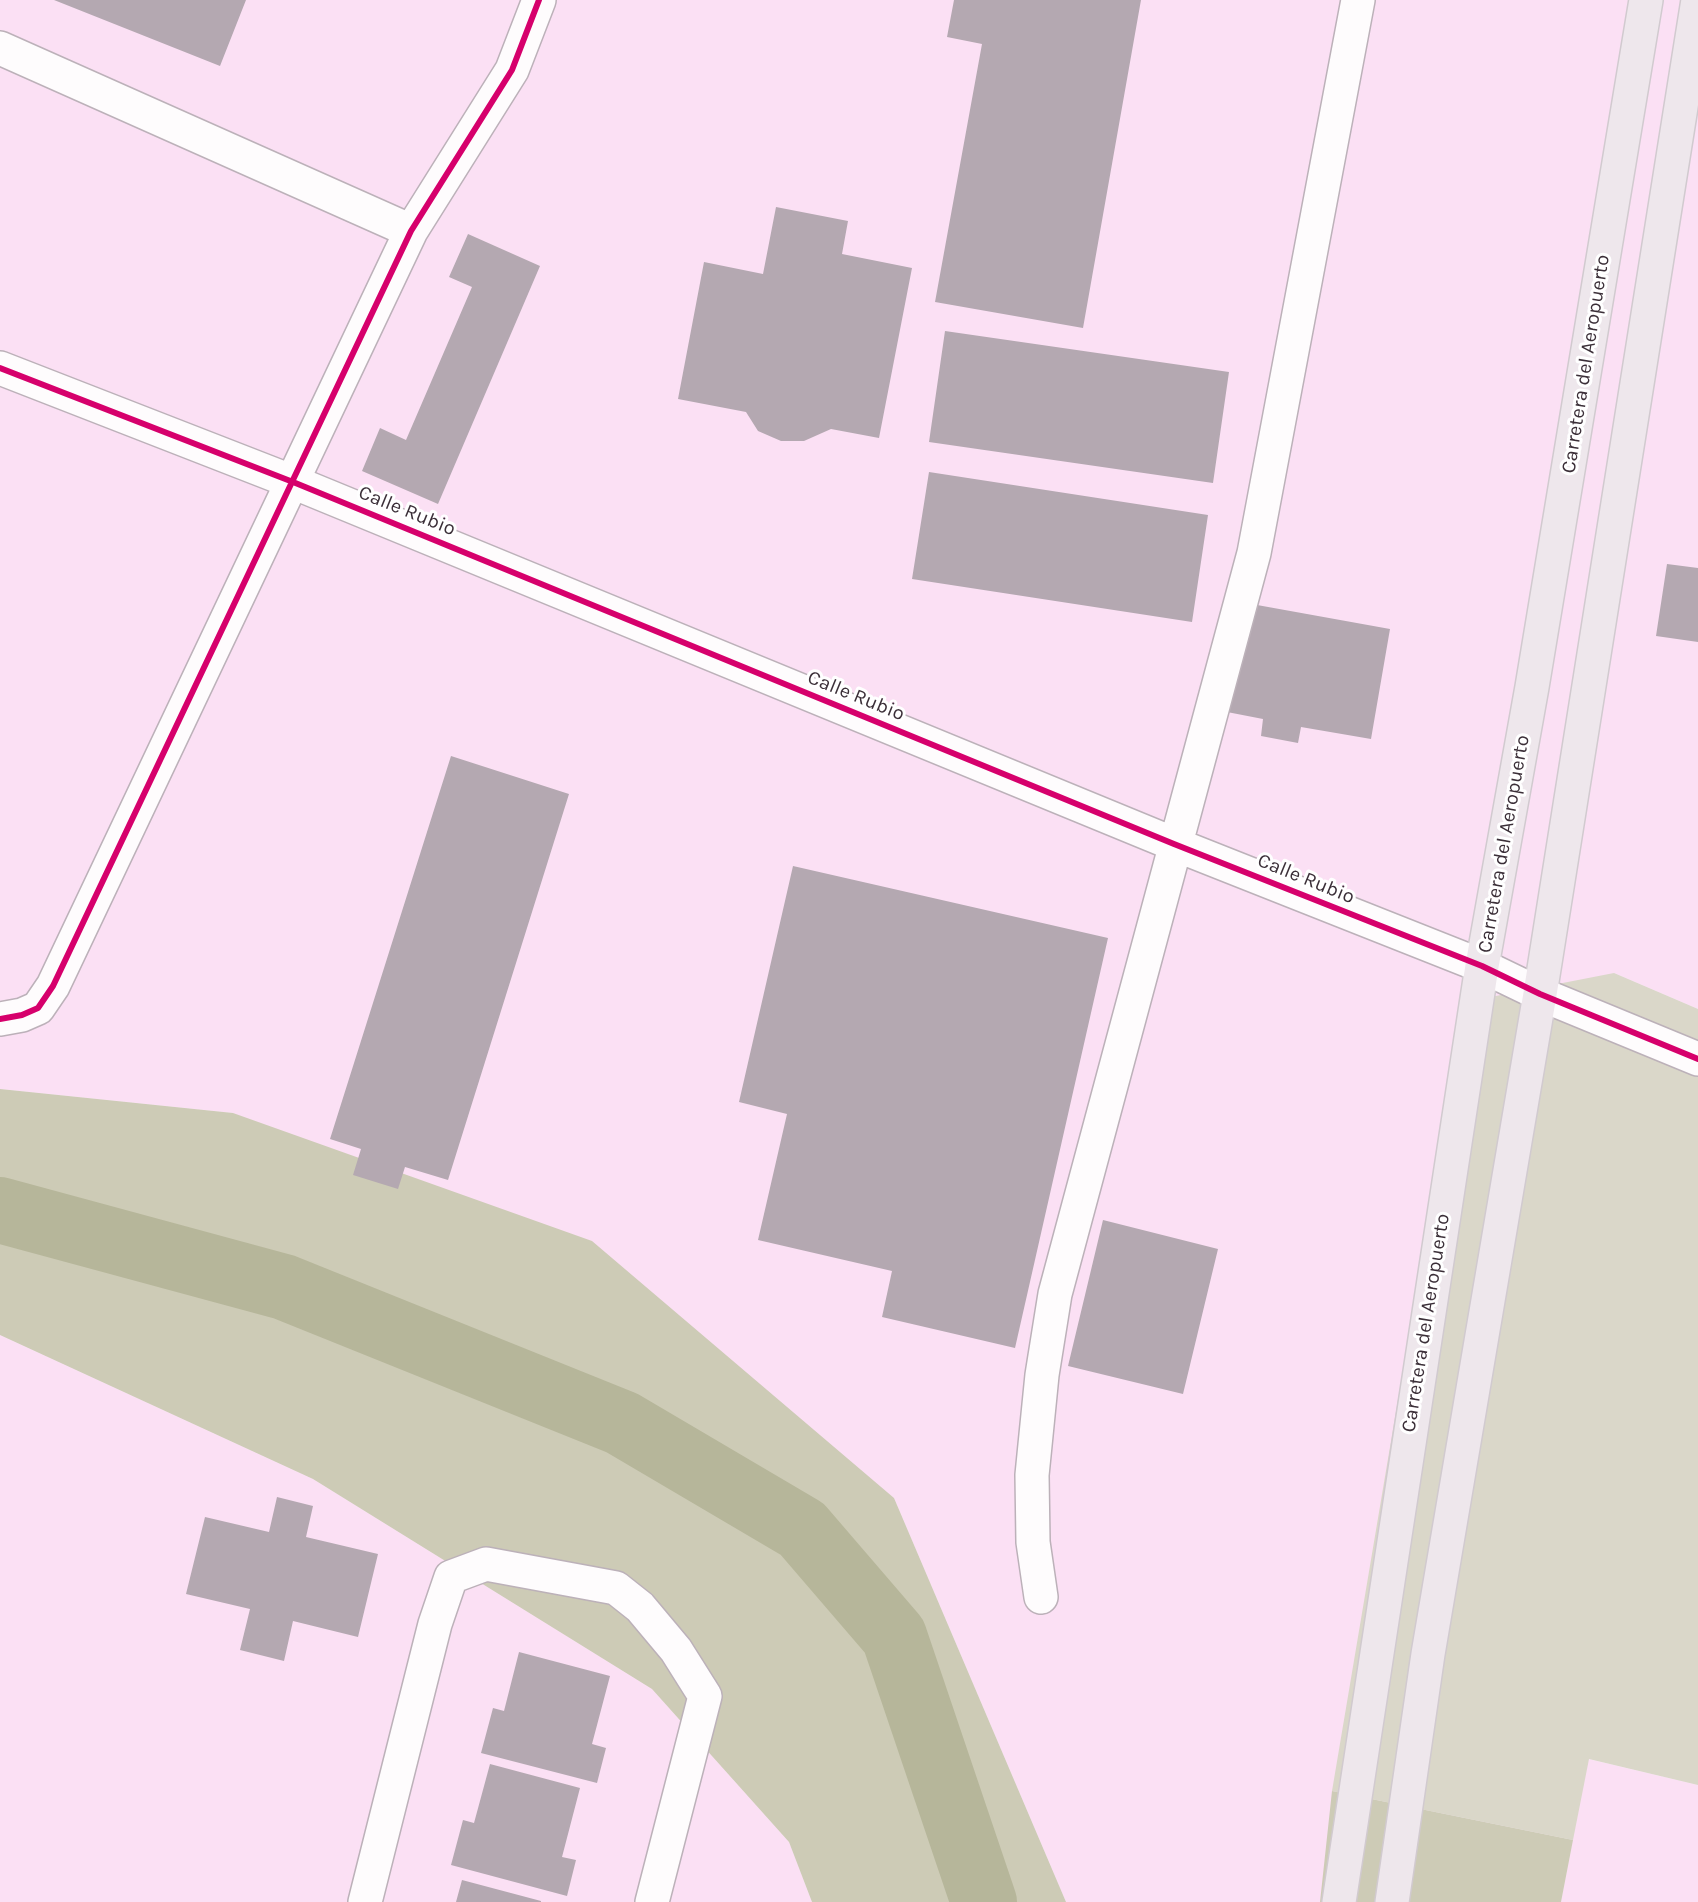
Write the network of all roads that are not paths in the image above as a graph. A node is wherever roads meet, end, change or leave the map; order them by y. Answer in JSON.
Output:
{"nodes":[{"id":1,"x":539,"y":0,"type":"edge"},
{"id":2,"x":1358,"y":0,"type":"edge"},
{"id":3,"x":1646,"y":0,"type":"edge"},
{"id":4,"x":1698,"y":0,"type":"edge"},
{"id":5,"x":0,"y":48,"type":"edge"},
{"id":6,"x":1631,"y":88,"type":"junction"},
{"id":7,"x":1683,"y":96,"type":"junction"},
{"id":8,"x":411,"y":231,"type":"junction"},
{"id":9,"x":0,"y":368,"type":"edge"},
{"id":10,"x":293,"y":482,"type":"junction"},
{"id":11,"x":1174,"y":844,"type":"junction"},
{"id":12,"x":1482,"y":966,"type":"junction"},
{"id":13,"x":1539,"y":994,"type":"junction"},
{"id":14,"x":0,"y":1019,"type":"edge"},
{"id":15,"x":1698,"y":1059,"type":"edge"},
{"id":16,"x":1041,"y":1597,"type":"dead end"},
{"id":17,"x":365,"y":1902,"type":"edge"},
{"id":18,"x":652,"y":1902,"type":"edge"},
{"id":19,"x":1339,"y":1902,"type":"edge"},
{"id":20,"x":1392,"y":1902,"type":"edge"}],
"edges":[{"from":1,"to":8,"type":"street"},
{"from":2,"to":11,"type":"street"},
{"from":3,"to":6,"type":"main road","name":"Carretera del Aeropuerto"},
{"from":4,"to":7,"type":"main road"},
{"from":5,"to":8,"type":"street"},
{"from":6,"to":7,"type":"main road"},
{"from":6,"to":12,"type":"main road","name":"Carretera del Aeropuerto"},
{"from":7,"to":13,"type":"main road"},
{"from":8,"to":10,"type":"street"},
{"from":9,"to":10,"type":"street","name":"Calle Rubio"},
{"from":10,"to":11,"type":"street","name":"Calle Rubio"},
{"from":10,"to":14,"type":"street"},
{"from":11,"to":12,"type":"street","name":"Calle Rubio"},
{"from":11,"to":16,"type":"street"},
{"from":12,"to":13,"type":"street","name":"Calle Rubio"},
{"from":12,"to":19,"type":"main road","name":"Carretera del Aeropuerto"},
{"from":13,"to":15,"type":"street","name":"Calle Rubio"},
{"from":13,"to":20,"type":"main road"},
{"from":17,"to":18,"type":"street"}]}
